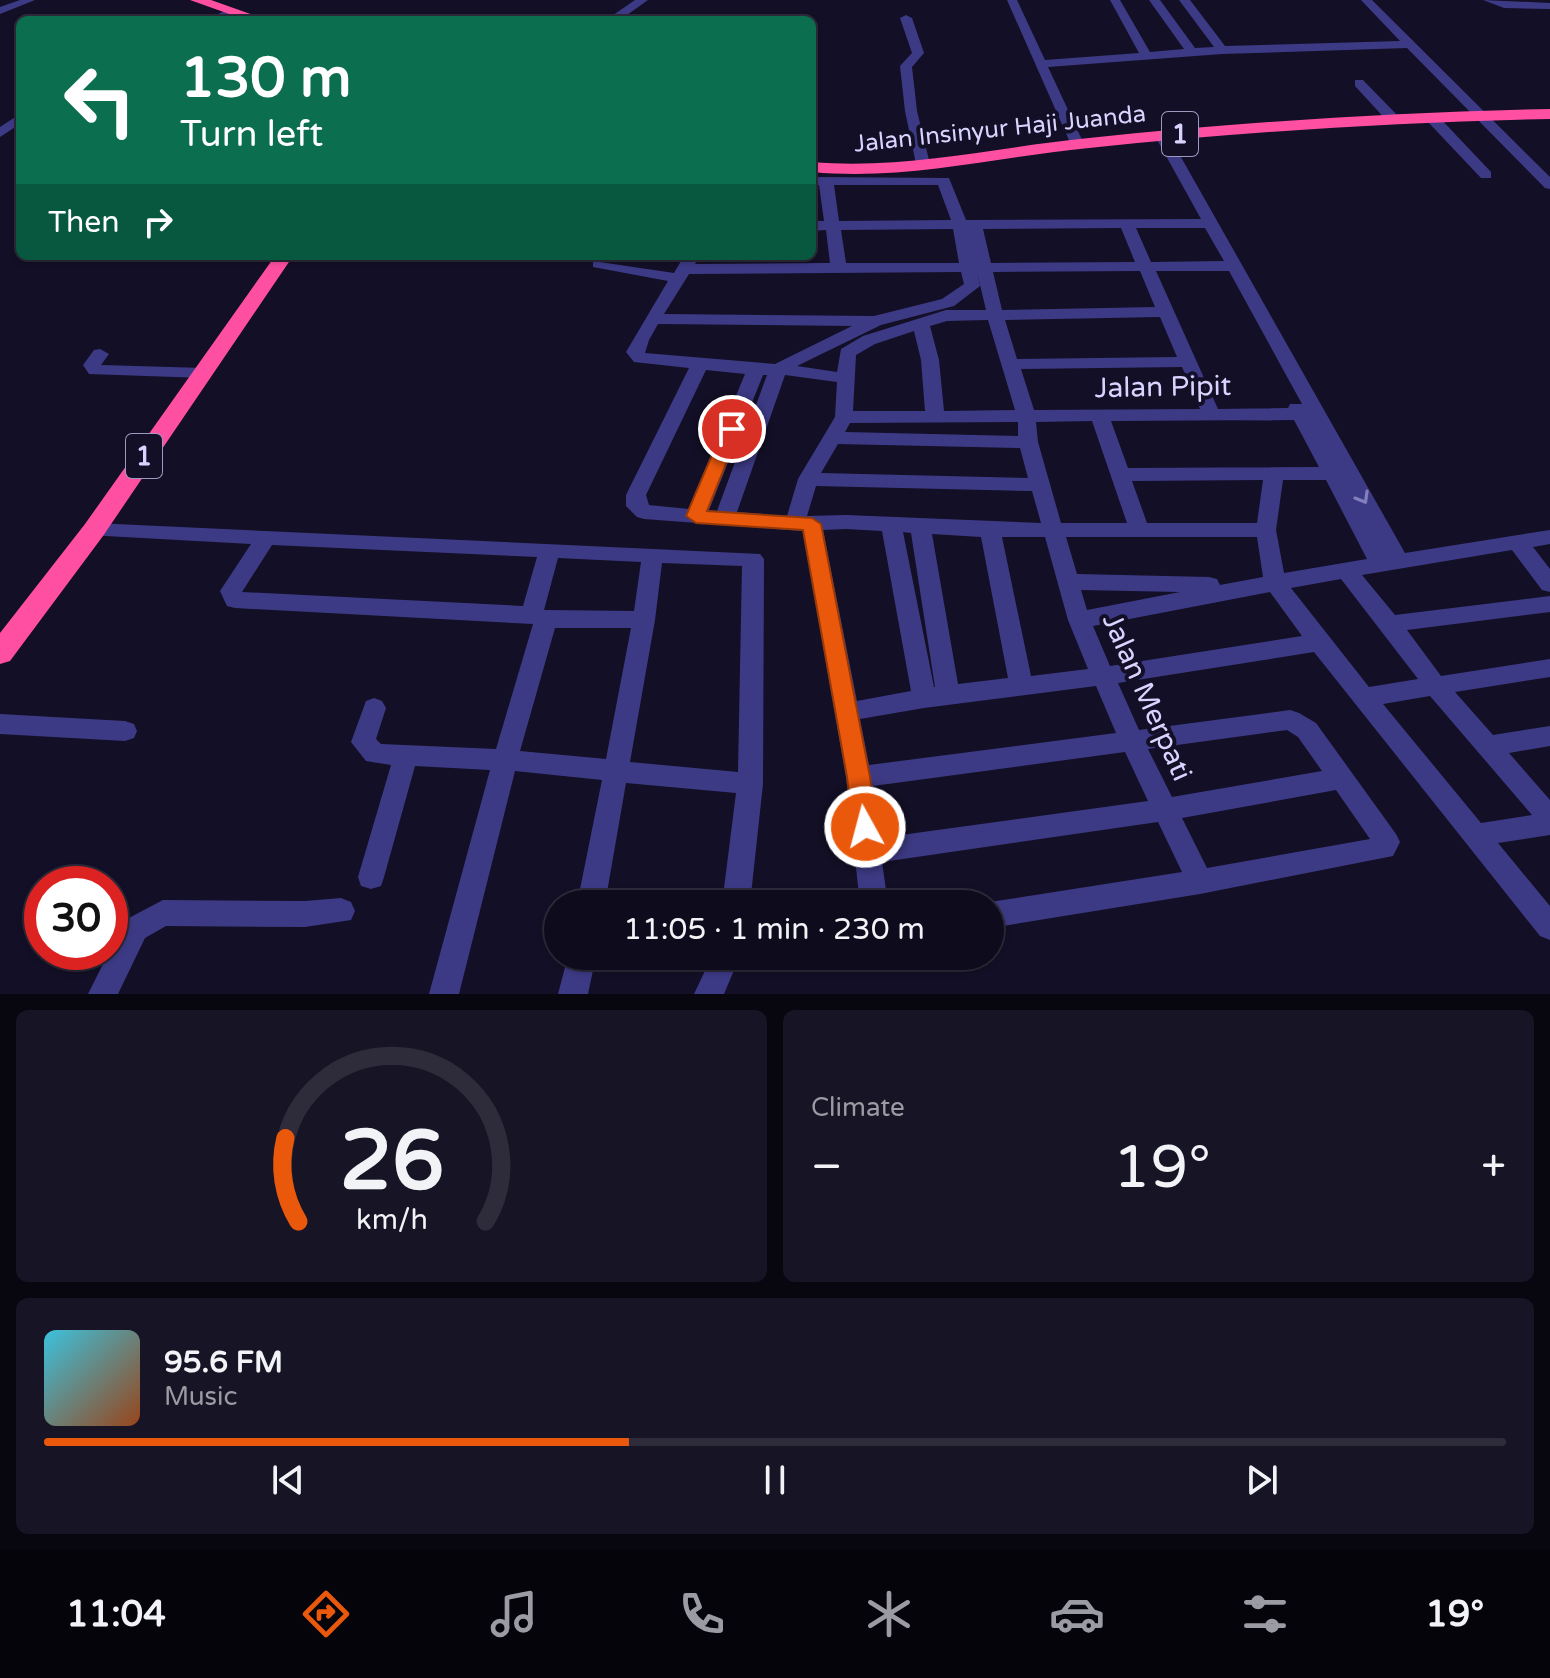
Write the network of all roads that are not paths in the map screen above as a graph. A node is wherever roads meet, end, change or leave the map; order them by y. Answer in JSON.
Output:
{"nodes":[{"id":1,"x":30,"y":0,"type":"edge"},
{"id":2,"x":197,"y":0,"type":"edge"},
{"id":3,"x":643,"y":0,"type":"edge"},
{"id":4,"x":1012,"y":0,"type":"edge"},
{"id":5,"x":1115,"y":0,"type":"edge"},
{"id":6,"x":1154,"y":0,"type":"edge"},
{"id":7,"x":1166,"y":0,"type":"edge"},
{"id":8,"x":1184,"y":0,"type":"edge"},
{"id":9,"x":1366,"y":0,"type":"edge"},
{"id":10,"x":1488,"y":0,"type":"edge"},
{"id":11,"x":1545,"y":4,"type":"edge"},
{"id":12,"x":0,"y":11,"type":"edge"},
{"id":13,"x":232,"y":11,"type":"junction"},
{"id":14,"x":220,"y":16,"type":"edge"},
{"id":15,"x":248,"y":16,"type":"edge"},
{"id":16,"x":618,"y":16,"type":"edge"},
{"id":17,"x":906,"y":18,"type":"dead end"},
{"id":18,"x":1409,"y":44,"type":"junction"},
{"id":19,"x":1222,"y":50,"type":"junction"},
{"id":20,"x":1192,"y":52,"type":"junction"},
{"id":21,"x":1146,"y":55,"type":"junction"},
{"id":22,"x":1040,"y":64,"type":"junction"},
{"id":23,"x":1359,"y":83,"type":"dead end"},
{"id":24,"x":1481,"y":115,"type":"junction"},
{"id":25,"x":1549,"y":115,"type":"edge"},
{"id":26,"x":1433,"y":119,"type":"junction"},
{"id":27,"x":1394,"y":120,"type":"junction"},
{"id":28,"x":1156,"y":136,"type":"junction"},
{"id":29,"x":1077,"y":144,"type":"junction"},
{"id":30,"x":923,"y":164,"type":"junction"},
{"id":31,"x":816,"y":167,"type":"edge"},
{"id":32,"x":1486,"y":175,"type":"dead end"},
{"id":33,"x":819,"y":181,"type":"edge"},
{"id":34,"x":1550,"y":185,"type":"edge"},
{"id":35,"x":1126,"y":223,"type":"junction"},
{"id":36,"x":1204,"y":223,"type":"junction"},
{"id":37,"x":966,"y":224,"type":"junction"},
{"id":38,"x":832,"y":225,"type":"junction"},
{"id":39,"x":816,"y":226,"type":"edge"},
{"id":40,"x":281,"y":260,"type":"edge"},
{"id":41,"x":599,"y":264,"type":"dead end"},
{"id":42,"x":1227,"y":266,"type":"junction"},
{"id":43,"x":1146,"y":267,"type":"junction"},
{"id":44,"x":684,"y":268,"type":"edge"},
{"id":45,"x":976,"y":268,"type":"junction"},
{"id":46,"x":839,"y":269,"type":"junction"},
{"id":47,"x":990,"y":291,"type":"junction"},
{"id":48,"x":1165,"y":312,"type":"junction"},
{"id":49,"x":995,"y":315,"type":"junction"},
{"id":50,"x":948,"y":316,"type":"junction"},
{"id":51,"x":652,"y":319,"type":"junction"},
{"id":52,"x":875,"y":321,"type":"junction"},
{"id":53,"x":921,"y":325,"type":"junction"},
{"id":54,"x":100,"y":354,"type":"dead end"},
{"id":55,"x":1187,"y":362,"type":"junction"},
{"id":56,"x":1011,"y":364,"type":"junction"},
{"id":57,"x":700,"y":365,"type":"junction"},
{"id":58,"x":778,"y":369,"type":"junction"},
{"id":59,"x":756,"y":370,"type":"junction"},
{"id":60,"x":204,"y":373,"type":"junction"},
{"id":61,"x":845,"y":378,"type":"junction"},
{"id":62,"x":1211,"y":413,"type":"junction"},
{"id":63,"x":1308,"y":414,"type":"junction"},
{"id":64,"x":844,"y":417,"type":"junction"},
{"id":65,"x":935,"y":417,"type":"junction"},
{"id":66,"x":1100,"y":417,"type":"junction"},
{"id":67,"x":1027,"y":418,"type":"junction"},
{"id":68,"x":830,"y":438,"type":"junction"},
{"id":69,"x":1028,"y":442,"type":"junction"},
{"id":70,"x":1339,"y":472,"type":"junction"},
{"id":71,"x":1274,"y":473,"type":"junction"},
{"id":72,"x":1122,"y":475,"type":"junction"},
{"id":73,"x":808,"y":479,"type":"junction"},
{"id":74,"x":1042,"y":485,"type":"junction"},
{"id":75,"x":696,"y":516,"type":"junction"},
{"id":76,"x":724,"y":519,"type":"junction"},
{"id":77,"x":803,"y":524,"type":"junction"},
{"id":78,"x":891,"y":524,"type":"junction"},
{"id":79,"x":920,"y":525,"type":"junction"},
{"id":80,"x":94,"y":530,"type":"junction"},
{"id":81,"x":990,"y":530,"type":"junction"},
{"id":82,"x":1055,"y":530,"type":"junction"},
{"id":83,"x":1266,"y":530,"type":"junction"},
{"id":84,"x":1140,"y":531,"type":"junction"},
{"id":85,"x":1550,"y":537,"type":"edge"},
{"id":86,"x":265,"y":539,"type":"junction"},
{"id":87,"x":1517,"y":542,"type":"junction"},
{"id":88,"x":549,"y":551,"type":"junction"},
{"id":89,"x":652,"y":557,"type":"junction"},
{"id":90,"x":1389,"y":562,"type":"junction"},
{"id":91,"x":1347,"y":572,"type":"junction"},
{"id":92,"x":1274,"y":581,"type":"junction"},
{"id":93,"x":1069,"y":582,"type":"junction"},
{"id":94,"x":1550,"y":584,"type":"edge"},
{"id":95,"x":1248,"y":586,"type":"junction"},
{"id":96,"x":1550,"y":604,"type":"edge"},
{"id":97,"x":539,"y":617,"type":"junction"},
{"id":98,"x":644,"y":620,"type":"junction"},
{"id":99,"x":1079,"y":620,"type":"junction"},
{"id":100,"x":1390,"y":624,"type":"junction"},
{"id":101,"x":1319,"y":642,"type":"junction"},
{"id":102,"x":1,"y":649,"type":"edge"},
{"id":103,"x":1550,"y":668,"type":"edge"},
{"id":104,"x":1103,"y":676,"type":"junction"},
{"id":105,"x":1434,"y":684,"type":"junction"},
{"id":106,"x":1021,"y":685,"type":"junction"},
{"id":107,"x":948,"y":695,"type":"junction"},
{"id":108,"x":1364,"y":697,"type":"junction"},
{"id":109,"x":924,"y":698,"type":"junction"},
{"id":110,"x":374,"y":708,"type":"dead end"},
{"id":111,"x":847,"y":712,"type":"junction"},
{"id":112,"x":0,"y":724,"type":"edge"},
{"id":113,"x":125,"y":731,"type":"dead end"},
{"id":114,"x":1550,"y":736,"type":"edge"},
{"id":115,"x":1131,"y":740,"type":"junction"},
{"id":116,"x":1488,"y":746,"type":"junction"},
{"id":117,"x":406,"y":756,"type":"junction"},
{"id":118,"x":505,"y":760,"type":"junction"},
{"id":119,"x":615,"y":772,"type":"junction"},
{"id":120,"x":859,"y":777,"type":"junction"},
{"id":121,"x":1343,"y":778,"type":"junction"},
{"id":122,"x":750,"y":784,"type":"junction"},
{"id":123,"x":1164,"y":810,"type":"junction"},
{"id":124,"x":1550,"y":821,"type":"edge"},
{"id":125,"x":1477,"y":835,"type":"junction"},
{"id":126,"x":868,"y":852,"type":"junction"},
{"id":127,"x":371,"y":877,"type":"dead end"},
{"id":128,"x":1200,"y":882,"type":"junction"},
{"id":129,"x":594,"y":890,"type":"edge"},
{"id":130,"x":739,"y":890,"type":"edge"},
{"id":131,"x":872,"y":890,"type":"edge"},
{"id":132,"x":341,"y":911,"type":"dead end"},
{"id":133,"x":1004,"y":913,"type":"edge"},
{"id":134,"x":1545,"y":915,"type":"edge"},
{"id":135,"x":579,"y":970,"type":"edge"},
{"id":136,"x":720,"y":970,"type":"edge"},
{"id":137,"x":103,"y":994,"type":"edge"},
{"id":138,"x":444,"y":994,"type":"edge"},
{"id":139,"x":573,"y":994,"type":"edge"},
{"id":140,"x":709,"y":994,"type":"edge"}],
"edges":[{"from":1,"to":12,"type":"street"},
{"from":2,"to":13,"type":"highway"},
{"from":3,"to":16,"type":"street"},
{"from":4,"to":22,"type":"street"},
{"from":5,"to":21,"type":"street"},
{"from":6,"to":20,"type":"street"},
{"from":7,"to":8,"type":"street"},
{"from":8,"to":19,"type":"street"},
{"from":9,"to":18,"type":"street"},
{"from":10,"to":11,"type":"street"},
{"from":13,"to":14,"type":"street"},
{"from":13,"to":15,"type":"highway"},
{"from":17,"to":30,"type":"street"},
{"from":18,"to":19,"type":"street"},
{"from":18,"to":24,"type":"street"},
{"from":19,"to":20,"type":"street"},
{"from":20,"to":21,"type":"street"},
{"from":21,"to":22,"type":"street"},
{"from":22,"to":29,"type":"street"},
{"from":23,"to":27,"type":"street"},
{"from":24,"to":25,"type":"highway","name":"Jalan Insinyur Haji Juanda","number":"1"},
{"from":24,"to":26,"type":"highway","name":"Jalan Insinyur Haji Juanda","number":"1"},
{"from":24,"to":34,"type":"street"},
{"from":26,"to":27,"type":"highway","name":"Jalan Insinyur Haji Juanda","number":"1"},
{"from":26,"to":32,"type":"street"},
{"from":27,"to":28,"type":"highway","name":"Jalan Insinyur Haji Juanda","number":"1"},
{"from":28,"to":29,"type":"highway","name":"Jalan Insinyur Haji Juanda","number":"1"},
{"from":28,"to":36,"type":"street"},
{"from":29,"to":30,"type":"highway","name":"Jalan Insinyur Haji Juanda","number":"1"},
{"from":30,"to":31,"type":"highway","name":"Jalan Insinyur Haji Juanda","number":"1"},
{"from":33,"to":37,"type":"street","name":"Jalan Merpati"},
{"from":33,"to":38,"type":"street"},
{"from":35,"to":36,"type":"street"},
{"from":35,"to":37,"type":"street"},
{"from":35,"to":43,"type":"street"},
{"from":36,"to":42,"type":"street"},
{"from":37,"to":38,"type":"street"},
{"from":37,"to":45,"type":"street","name":"Jalan Merpati"},
{"from":38,"to":39,"type":"street"},
{"from":38,"to":46,"type":"street"},
{"from":40,"to":60,"type":"highway","number":"1"},
{"from":41,"to":44,"type":"street"},
{"from":42,"to":43,"type":"street"},
{"from":42,"to":63,"type":"street"},
{"from":43,"to":45,"type":"street"},
{"from":43,"to":48,"type":"street"},
{"from":44,"to":46,"type":"street"},
{"from":44,"to":51,"type":"street"},
{"from":45,"to":46,"type":"street"},
{"from":45,"to":47,"type":"street","name":"Jalan Merpati"},
{"from":45,"to":52,"type":"street"},
{"from":47,"to":49,"type":"street","name":"Jalan Merpati"},
{"from":47,"to":50,"type":"street"},
{"from":48,"to":49,"type":"street"},
{"from":48,"to":55,"type":"street"},
{"from":49,"to":50,"type":"street"},
{"from":49,"to":56,"type":"street","name":"Jalan Merpati"},
{"from":50,"to":53,"type":"street"},
{"from":51,"to":52,"type":"street"},
{"from":51,"to":57,"type":"street"},
{"from":52,"to":58,"type":"street"},
{"from":53,"to":61,"type":"street"},
{"from":53,"to":65,"type":"street"},
{"from":54,"to":60,"type":"street"},
{"from":55,"to":56,"type":"street"},
{"from":55,"to":62,"type":"street"},
{"from":56,"to":67,"type":"street","name":"Jalan Merpati"},
{"from":57,"to":59,"type":"street"},
{"from":57,"to":75,"type":"street"},
{"from":58,"to":59,"type":"street"},
{"from":58,"to":61,"type":"street"},
{"from":58,"to":76,"type":"street"},
{"from":59,"to":75,"type":"street"},
{"from":60,"to":80,"type":"highway","number":"1"},
{"from":61,"to":64,"type":"street"},
{"from":62,"to":63,"type":"street","name":"Jalan Pipit"},
{"from":62,"to":66,"type":"street","name":"Jalan Pipit"},
{"from":63,"to":70,"type":"street"},
{"from":64,"to":65,"type":"street","name":"Jalan Pipit"},
{"from":64,"to":68,"type":"street"},
{"from":65,"to":67,"type":"street","name":"Jalan Pipit"},
{"from":66,"to":67,"type":"street","name":"Jalan Pipit"},
{"from":66,"to":72,"type":"street"},
{"from":67,"to":69,"type":"street","name":"Jalan Merpati"},
{"from":68,"to":69,"type":"street"},
{"from":68,"to":73,"type":"street"},
{"from":69,"to":74,"type":"street","name":"Jalan Merpati"},
{"from":70,"to":71,"type":"street"},
{"from":70,"to":90,"type":"street"},
{"from":71,"to":72,"type":"street"},
{"from":71,"to":83,"type":"street"},
{"from":72,"to":84,"type":"street"},
{"from":73,"to":74,"type":"street"},
{"from":73,"to":77,"type":"street"},
{"from":74,"to":82,"type":"street","name":"Jalan Merpati"},
{"from":75,"to":76,"type":"street"},
{"from":76,"to":77,"type":"street"},
{"from":77,"to":78,"type":"street"},
{"from":77,"to":111,"type":"street"},
{"from":78,"to":79,"type":"street"},
{"from":78,"to":109,"type":"street"},
{"from":79,"to":81,"type":"street"},
{"from":79,"to":107,"type":"street"},
{"from":80,"to":86,"type":"street"},
{"from":80,"to":102,"type":"highway","number":"1"},
{"from":81,"to":82,"type":"street"},
{"from":81,"to":106,"type":"street"},
{"from":82,"to":84,"type":"street"},
{"from":82,"to":93,"type":"street","name":"Jalan Merpati"},
{"from":83,"to":84,"type":"street"},
{"from":83,"to":92,"type":"street"},
{"from":85,"to":87,"type":"street"},
{"from":86,"to":88,"type":"street"},
{"from":86,"to":97,"type":"street"},
{"from":87,"to":90,"type":"street"},
{"from":87,"to":94,"type":"street"},
{"from":88,"to":89,"type":"street"},
{"from":88,"to":97,"type":"street"},
{"from":89,"to":98,"type":"street"},
{"from":89,"to":122,"type":"street"},
{"from":90,"to":91,"type":"street"},
{"from":91,"to":92,"type":"street"},
{"from":91,"to":100,"type":"street"},
{"from":92,"to":95,"type":"street"},
{"from":92,"to":101,"type":"street"},
{"from":93,"to":95,"type":"street"},
{"from":93,"to":99,"type":"street","name":"Jalan Merpati"},
{"from":95,"to":99,"type":"street"},
{"from":96,"to":100,"type":"street"},
{"from":97,"to":98,"type":"street"},
{"from":97,"to":118,"type":"street"},
{"from":98,"to":119,"type":"street"},
{"from":99,"to":104,"type":"street","name":"Jalan Merpati"},
{"from":100,"to":105,"type":"street"},
{"from":101,"to":104,"type":"street"},
{"from":101,"to":108,"type":"street"},
{"from":103,"to":105,"type":"street"},
{"from":104,"to":106,"type":"street"},
{"from":104,"to":115,"type":"street","name":"Jalan Merpati"},
{"from":105,"to":108,"type":"street"},
{"from":105,"to":116,"type":"street"},
{"from":106,"to":107,"type":"street"},
{"from":107,"to":109,"type":"street"},
{"from":108,"to":125,"type":"street"},
{"from":109,"to":111,"type":"street"},
{"from":110,"to":117,"type":"street"},
{"from":111,"to":120,"type":"street"},
{"from":112,"to":113,"type":"street"},
{"from":114,"to":116,"type":"street"},
{"from":115,"to":120,"type":"street"},
{"from":115,"to":121,"type":"street"},
{"from":115,"to":123,"type":"street","name":"Jalan Merpati"},
{"from":116,"to":124,"type":"street"},
{"from":117,"to":118,"type":"street"},
{"from":117,"to":127,"type":"street"},
{"from":118,"to":119,"type":"street"},
{"from":118,"to":138,"type":"street"},
{"from":119,"to":122,"type":"street"},
{"from":119,"to":129,"type":"street"},
{"from":120,"to":126,"type":"street"},
{"from":121,"to":123,"type":"street"},
{"from":121,"to":128,"type":"street"},
{"from":122,"to":130,"type":"street"},
{"from":123,"to":126,"type":"street"},
{"from":123,"to":128,"type":"street","name":"Jalan Merpati"},
{"from":124,"to":125,"type":"street"},
{"from":125,"to":134,"type":"street"},
{"from":126,"to":131,"type":"street"},
{"from":128,"to":133,"type":"street"},
{"from":132,"to":137,"type":"street"},
{"from":135,"to":139,"type":"street"},
{"from":136,"to":140,"type":"street"}]}
